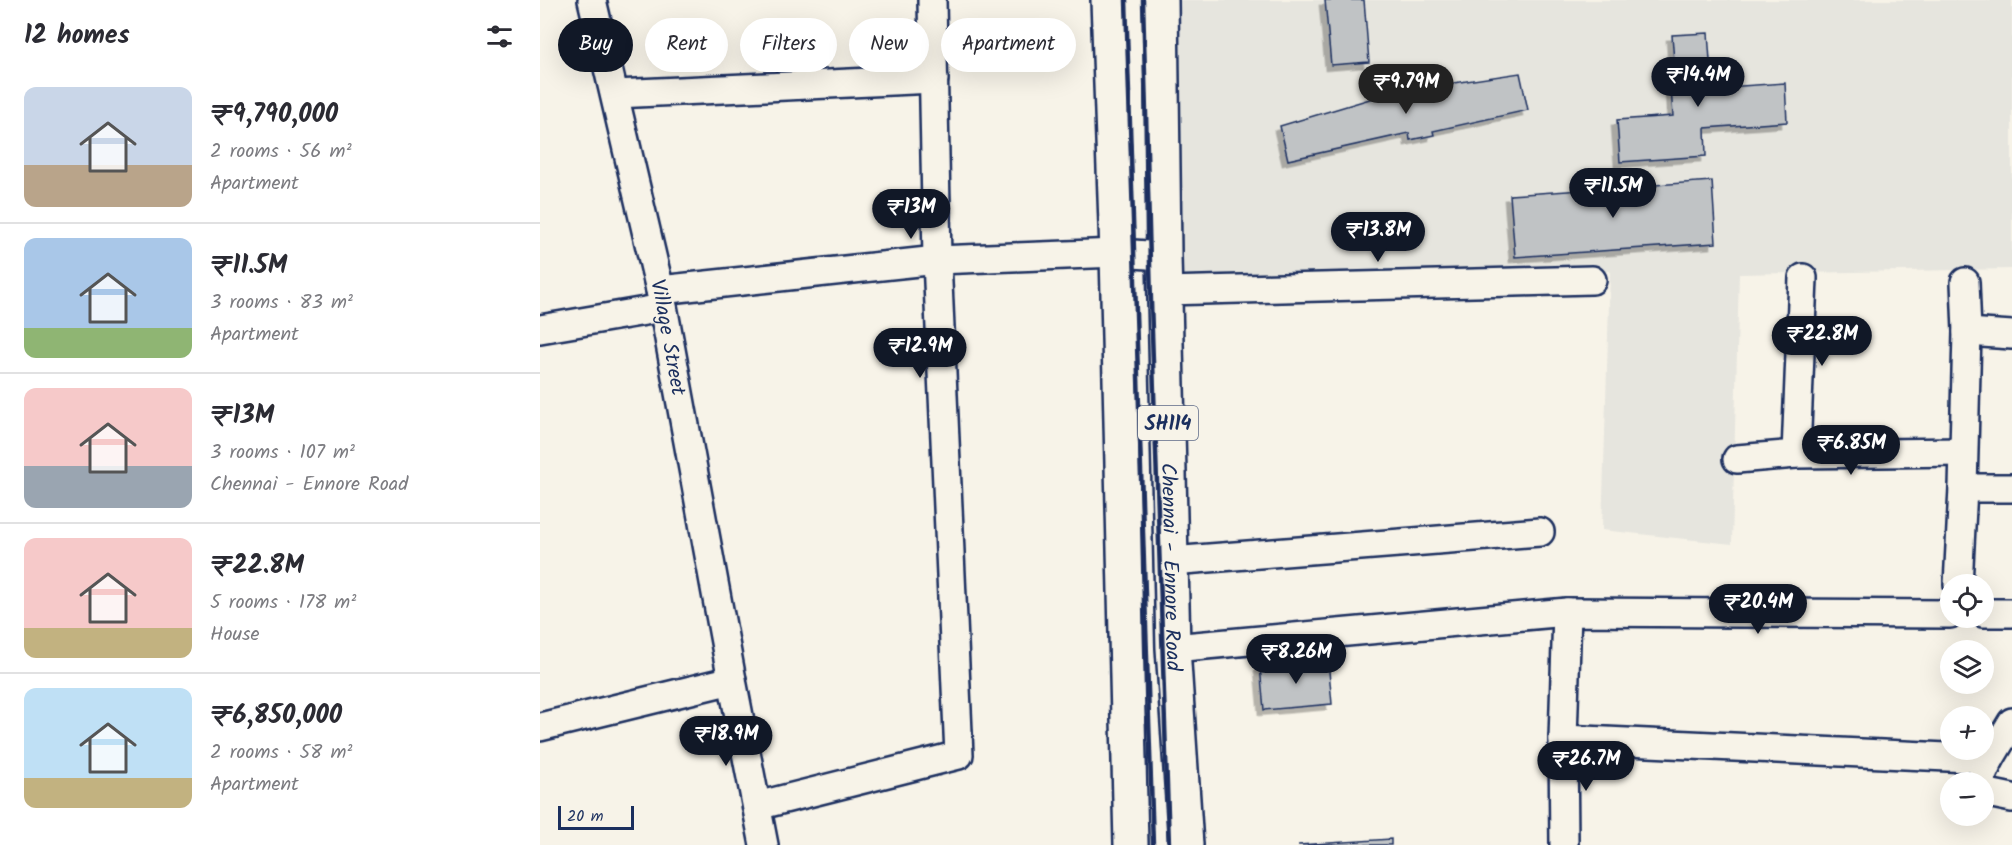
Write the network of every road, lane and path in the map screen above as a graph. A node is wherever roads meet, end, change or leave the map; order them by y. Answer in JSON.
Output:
{"nodes":[{"id":1,"x":592,"y":0,"type":"edge"},
{"id":2,"x":932,"y":0,"type":"edge"},
{"id":3,"x":1108,"y":0,"type":"edge"},
{"id":4,"x":1161,"y":0,"type":"edge"},
{"id":5,"x":934,"y":79,"type":"junction"},
{"id":6,"x":615,"y":94,"type":"junction"},
{"id":7,"x":1117,"y":253,"type":"junction"},
{"id":8,"x":1164,"y":256,"type":"junction"},
{"id":9,"x":937,"y":260,"type":"junction"},
{"id":10,"x":1803,"y":278,"type":"dead end"},
{"id":11,"x":1592,"y":280,"type":"dead end"},
{"id":12,"x":1965,"y":282,"type":"dead end"},
{"id":13,"x":1165,"y":291,"type":"junction"},
{"id":14,"x":662,"y":299,"type":"junction"},
{"id":15,"x":540,"y":329,"type":"edge"},
{"id":16,"x":1967,"y":332,"type":"junction"},
{"id":17,"x":2012,"y":335,"type":"edge"},
{"id":18,"x":1963,"y":452,"type":"junction"},
{"id":19,"x":1796,"y":454,"type":"junction"},
{"id":20,"x":1737,"y":459,"type":"dead end"},
{"id":21,"x":1963,"y":488,"type":"junction"},
{"id":22,"x":2012,"y":488,"type":"edge"},
{"id":23,"x":1540,"y":532,"type":"dead end"},
{"id":24,"x":1171,"y":561,"type":"junction"},
{"id":25,"x":1959,"y":574,"type":"edge"},
{"id":26,"x":1567,"y":612,"type":"junction"},
{"id":27,"x":1994,"y":613,"type":"edge"},
{"id":28,"x":2012,"y":613,"type":"edge"},
{"id":29,"x":1940,"y":614,"type":"edge"},
{"id":30,"x":1173,"y":648,"type":"junction"},
{"id":31,"x":732,"y":680,"type":"junction"},
{"id":32,"x":2012,"y":722,"type":"edge"},
{"id":33,"x":540,"y":727,"type":"edge"},
{"id":34,"x":1563,"y":739,"type":"junction"},
{"id":35,"x":1985,"y":771,"type":"edge"},
{"id":36,"x":1994,"y":794,"type":"edge"},
{"id":37,"x":2012,"y":798,"type":"edge"},
{"id":38,"x":756,"y":806,"type":"junction"},
{"id":39,"x":764,"y":845,"type":"edge"},
{"id":40,"x":1131,"y":845,"type":"edge"},
{"id":41,"x":1186,"y":845,"type":"edge"},
{"id":42,"x":1564,"y":845,"type":"edge"}],
"edges":[{"from":1,"to":6,"type":"street","name":"Village Street"},
{"from":2,"to":5,"type":"street"},
{"from":3,"to":7,"type":"main road","number":"SH114"},
{"from":4,"to":8,"type":"main road","name":"Chennai - Ennore Road","number":"SH114"},
{"from":5,"to":6,"type":"street"},
{"from":5,"to":9,"type":"street"},
{"from":6,"to":14,"type":"street","name":"Village Street"},
{"from":7,"to":8,"type":"street"},
{"from":7,"to":9,"type":"street"},
{"from":7,"to":40,"type":"main road","number":"SH114"},
{"from":8,"to":13,"type":"main road","name":"Chennai - Ennore Road","number":"SH114"},
{"from":9,"to":14,"type":"street"},
{"from":9,"to":38,"type":"street"},
{"from":10,"to":19,"type":"street"},
{"from":11,"to":13,"type":"street"},
{"from":12,"to":16,"type":"street"},
{"from":13,"to":24,"type":"main road","name":"Chennai - Ennore Road","number":"SH114"},
{"from":14,"to":15,"type":"street"},
{"from":14,"to":31,"type":"street","name":"Village Street"},
{"from":16,"to":17,"type":"street"},
{"from":16,"to":18,"type":"street"},
{"from":18,"to":19,"type":"street"},
{"from":18,"to":21,"type":"street"},
{"from":19,"to":20,"type":"street"},
{"from":21,"to":22,"type":"street"},
{"from":21,"to":25,"type":"street"},
{"from":23,"to":24,"type":"street"},
{"from":24,"to":30,"type":"main road","name":"Chennai - Ennore Road","number":"SH114"},
{"from":26,"to":29,"type":"street"},
{"from":26,"to":30,"type":"street"},
{"from":26,"to":34,"type":"street"},
{"from":27,"to":28,"type":"street"},
{"from":30,"to":41,"type":"main road","name":"Chennai - Ennore Road","number":"SH114"},
{"from":31,"to":33,"type":"street"},
{"from":31,"to":38,"type":"street","name":"Village Street"},
{"from":32,"to":35,"type":"street"},
{"from":34,"to":35,"type":"street"},
{"from":34,"to":42,"type":"street"},
{"from":36,"to":37,"type":"street"},
{"from":38,"to":39,"type":"street","name":"Village Street"}]}
